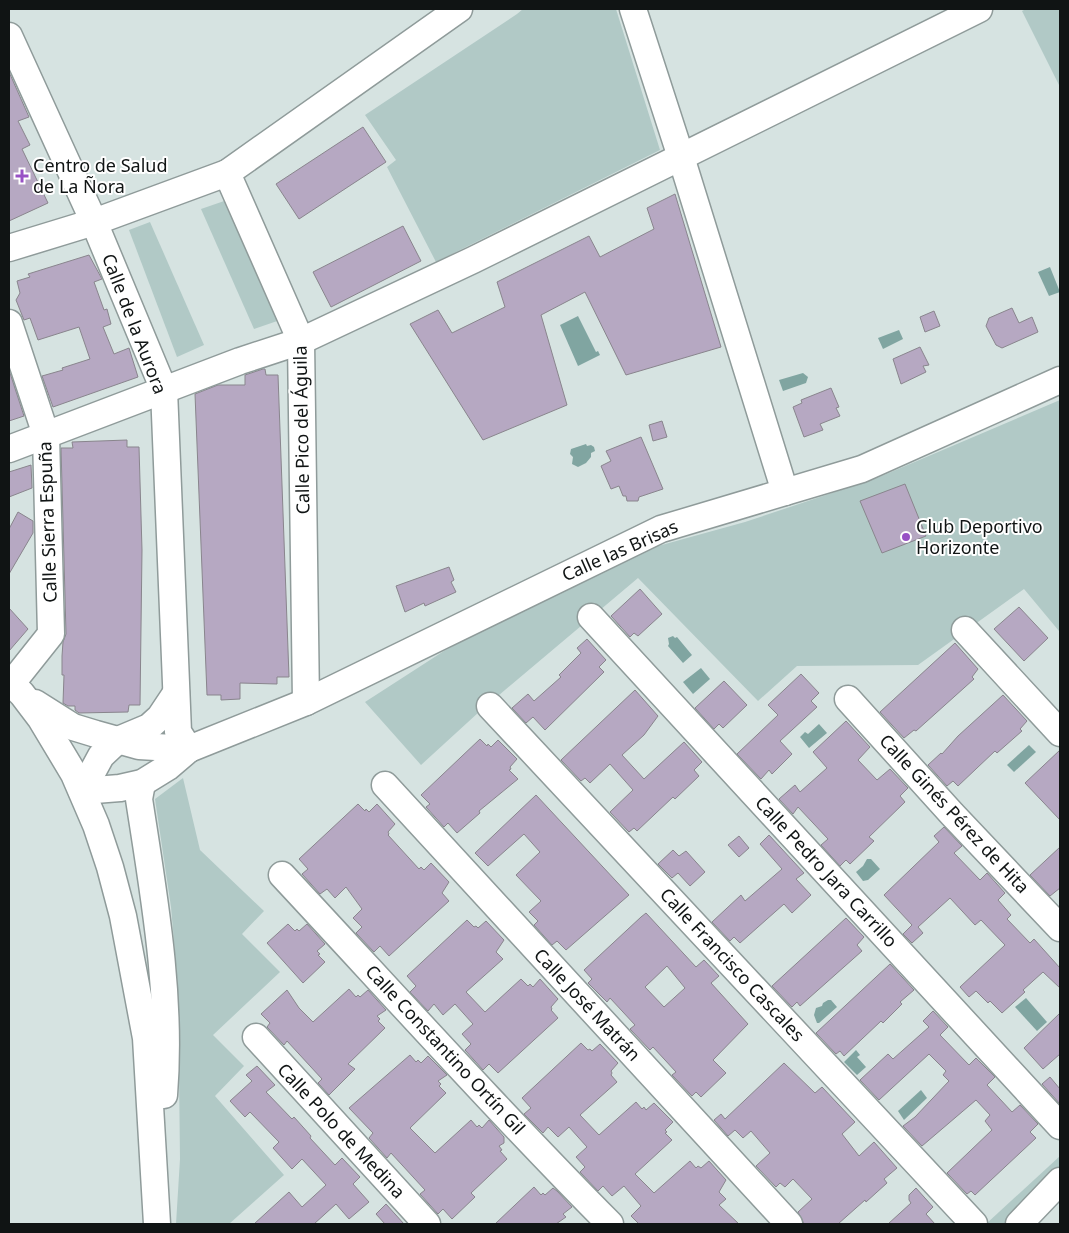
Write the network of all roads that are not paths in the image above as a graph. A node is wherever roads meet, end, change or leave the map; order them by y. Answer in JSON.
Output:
{"nodes":[{"id":1,"x":459,"y":9,"type":"edge"},
{"id":2,"x":633,"y":9,"type":"edge"},
{"id":3,"x":980,"y":9,"type":"edge"},
{"id":4,"x":9,"y":36,"type":"edge"},
{"id":5,"x":682,"y":156,"type":"junction"},
{"id":6,"x":227,"y":173,"type":"junction"},
{"id":7,"x":94,"y":222,"type":"junction"},
{"id":8,"x":9,"y":248,"type":"edge"},
{"id":9,"x":9,"y":323,"type":"edge"},
{"id":10,"x":301,"y":341,"type":"junction"},
{"id":11,"x":1060,"y":380,"type":"edge"},
{"id":12,"x":164,"y":390,"type":"junction"},
{"id":13,"x":46,"y":435,"type":"junction"},
{"id":14,"x":9,"y":449,"type":"edge"},
{"id":15,"x":785,"y":492,"type":"junction"},
{"id":16,"x":591,"y":617,"type":"dead end"},
{"id":17,"x":965,"y":630,"type":"dead end"},
{"id":18,"x":13,"y":685,"type":"edge"},
{"id":19,"x":176,"y":693,"type":"junction"},
{"id":20,"x":848,"y":699,"type":"dead end"},
{"id":21,"x":306,"y":702,"type":"junction"},
{"id":22,"x":490,"y":706,"type":"dead end"},
{"id":23,"x":1060,"y":733,"type":"edge"},
{"id":24,"x":118,"y":740,"type":"junction"},
{"id":25,"x":189,"y":749,"type":"junction"},
{"id":26,"x":142,"y":783,"type":"junction"},
{"id":27,"x":385,"y":785,"type":"dead end"},
{"id":28,"x":82,"y":791,"type":"junction"},
{"id":29,"x":282,"y":875,"type":"dead end"},
{"id":30,"x":1060,"y":928,"type":"edge"},
{"id":31,"x":256,"y":1037,"type":"dead end"},
{"id":32,"x":1060,"y":1126,"type":"edge"},
{"id":33,"x":1060,"y":1181,"type":"edge"},
{"id":34,"x":156,"y":1190,"type":"junction"},
{"id":35,"x":157,"y":1224,"type":"edge"},
{"id":36,"x":427,"y":1224,"type":"edge"},
{"id":37,"x":610,"y":1224,"type":"edge"},
{"id":38,"x":789,"y":1224,"type":"edge"},
{"id":39,"x":974,"y":1224,"type":"edge"},
{"id":40,"x":1019,"y":1224,"type":"edge"}],
"edges":[{"from":1,"to":6,"type":"street"},
{"from":2,"to":5,"type":"street"},
{"from":3,"to":5,"type":"street"},
{"from":4,"to":7,"type":"street","name":"Calle de la Aurora"},
{"from":5,"to":10,"type":"street"},
{"from":5,"to":15,"type":"street"},
{"from":6,"to":7,"type":"street"},
{"from":6,"to":10,"type":"street","name":"Calle Pico del Águila"},
{"from":7,"to":8,"type":"street"},
{"from":7,"to":12,"type":"street","name":"Calle de la Aurora"},
{"from":9,"to":13,"type":"street","name":"Calle Sierra Espuña"},
{"from":10,"to":12,"type":"street"},
{"from":10,"to":21,"type":"street","name":"Calle Pico del Águila"},
{"from":11,"to":15,"type":"street","name":"Calle las Brisas"},
{"from":12,"to":13,"type":"street"},
{"from":12,"to":19,"type":"street","name":"Calle de la Aurora"},
{"from":13,"to":14,"type":"street"},
{"from":13,"to":18,"type":"street","name":"Calle Sierra Espuña"},
{"from":15,"to":21,"type":"street","name":"Calle las Brisas"},
{"from":16,"to":32,"type":"street","name":"Calle Pedro Jara Carrillo"},
{"from":17,"to":23,"type":"street"},
{"from":18,"to":24,"type":"street"},
{"from":18,"to":28,"type":"street"},
{"from":19,"to":24,"type":"street"},
{"from":19,"to":25,"type":"street","name":"Calle de la Aurora"},
{"from":20,"to":30,"type":"street","name":"Calle Ginés Pérez de Hita"},
{"from":21,"to":25,"type":"street","name":"Calle las Brisas"},
{"from":22,"to":39,"type":"street","name":"Calle Francisco Cascales"},
{"from":24,"to":25,"type":"street"},
{"from":24,"to":28,"type":"street"},
{"from":25,"to":26,"type":"street"},
{"from":26,"to":28,"type":"street"},
{"from":26,"to":34,"type":"street"},
{"from":27,"to":38,"type":"street","name":"Calle José Matrán"},
{"from":28,"to":34,"type":"street"},
{"from":29,"to":37,"type":"street","name":"Calle Constantino Ortín Gil"},
{"from":31,"to":36,"type":"street","name":"Calle Polo de Medina"},
{"from":33,"to":40,"type":"street"},
{"from":34,"to":35,"type":"street"}]}
